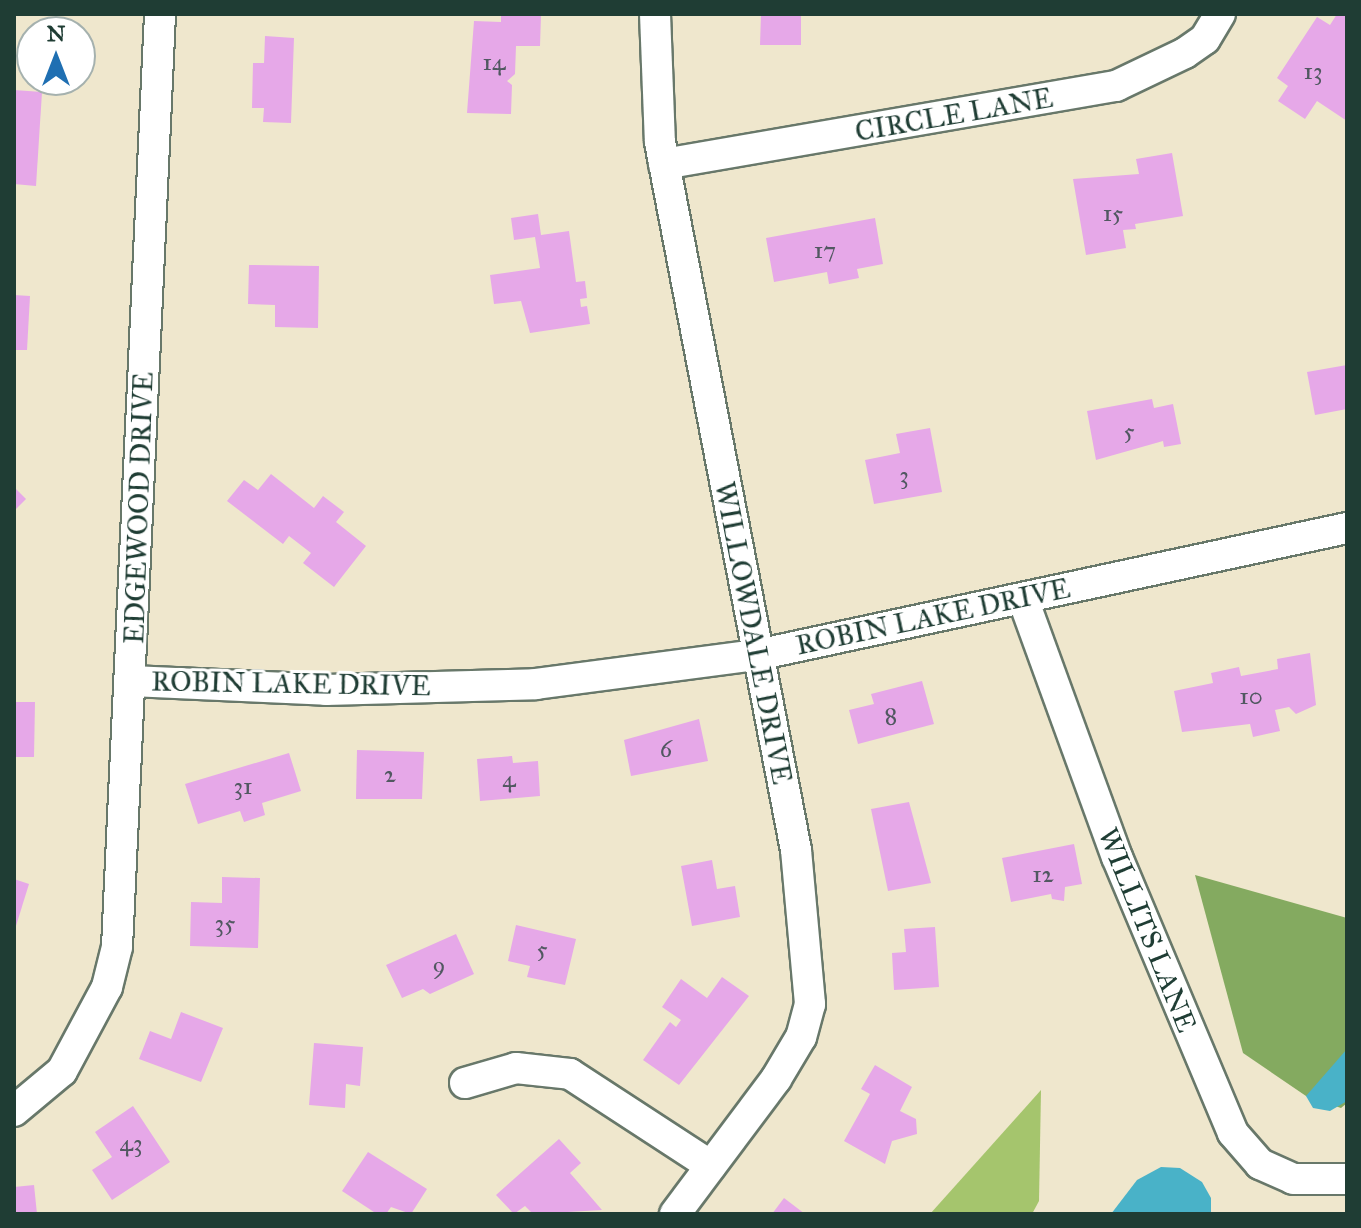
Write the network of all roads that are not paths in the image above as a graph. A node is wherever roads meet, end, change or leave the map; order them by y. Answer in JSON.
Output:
{"nodes":[{"id":1,"x":160,"y":14,"type":"edge"},
{"id":2,"x":655,"y":14,"type":"edge"},
{"id":3,"x":1220,"y":14,"type":"edge"},
{"id":4,"x":664,"y":164,"type":"junction"},
{"id":5,"x":1347,"y":528,"type":"edge"},
{"id":6,"x":1023,"y":599,"type":"junction"},
{"id":7,"x":757,"y":655,"type":"junction"},
{"id":8,"x":131,"y":681,"type":"junction"},
{"id":9,"x":465,"y":1083,"type":"dead end"},
{"id":10,"x":14,"y":1111,"type":"edge"},
{"id":11,"x":711,"y":1166,"type":"junction"},
{"id":12,"x":1347,"y":1179,"type":"edge"},
{"id":13,"x":675,"y":1214,"type":"edge"}],
"edges":[{"from":1,"to":8,"type":"street","name":"EDGEWOOD DRIVE"},
{"from":2,"to":4,"type":"street","name":"WILLOWDALE DRIVE"},
{"from":3,"to":4,"type":"street","name":"CIRCLE LANE"},
{"from":4,"to":7,"type":"street","name":"WILLOWDALE DRIVE"},
{"from":5,"to":6,"type":"street","name":"ROBIN LAKE DRIVE"},
{"from":6,"to":7,"type":"street","name":"ROBIN LAKE DRIVE"},
{"from":6,"to":12,"type":"street","name":"WILLITS LANE"},
{"from":7,"to":8,"type":"street","name":"ROBIN LAKE DRIVE"},
{"from":7,"to":11,"type":"street","name":"WILLOWDALE DRIVE"},
{"from":8,"to":10,"type":"street","name":"EDGEWOOD DRIVE"},
{"from":9,"to":11,"type":"street"},
{"from":11,"to":13,"type":"street","name":"WILLOWDALE DRIVE"}]}
